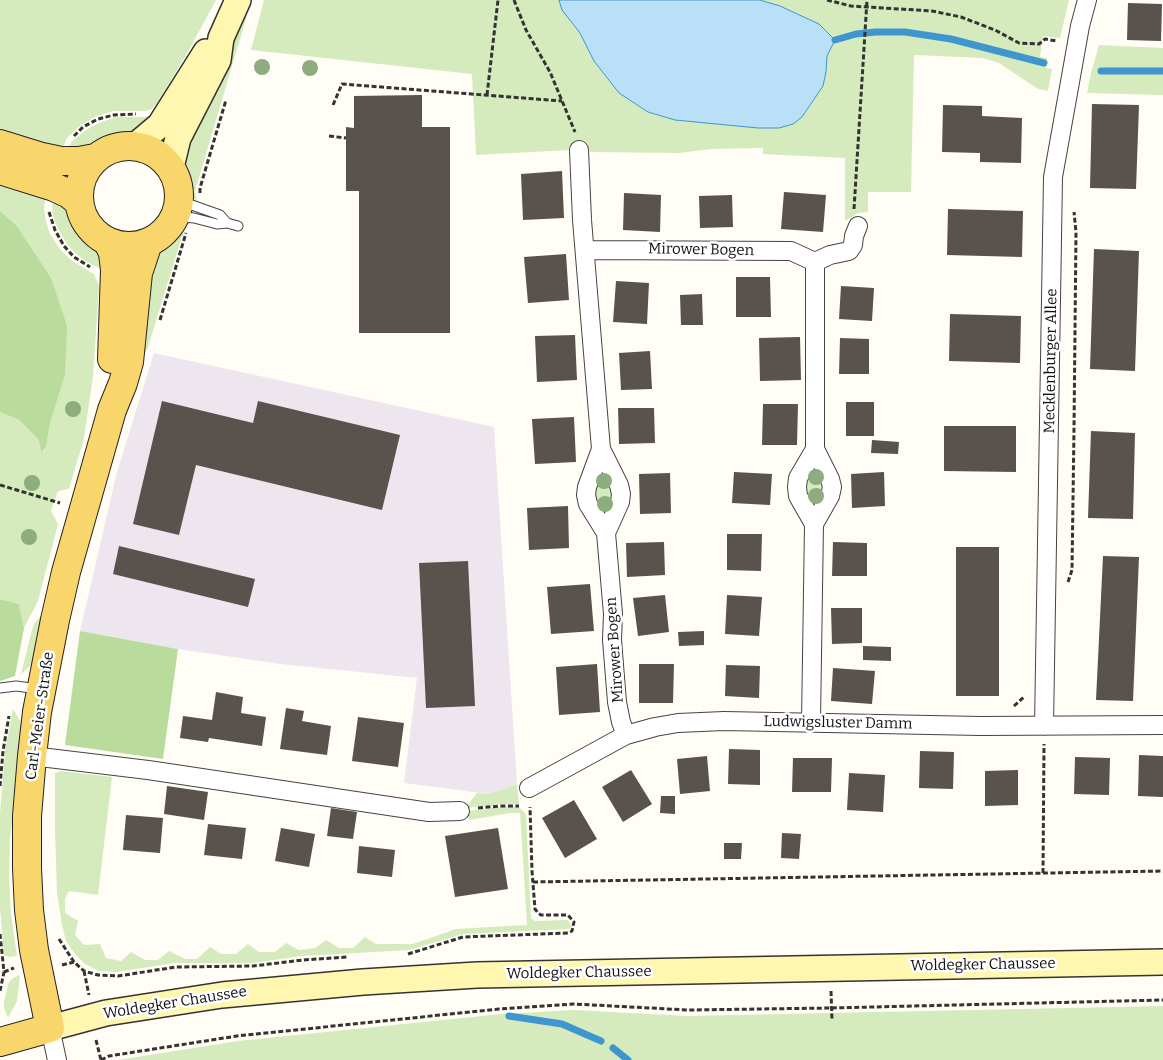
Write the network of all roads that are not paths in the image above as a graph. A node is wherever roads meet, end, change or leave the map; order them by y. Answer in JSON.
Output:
{"nodes":[{"id":1,"x":238,"y":0,"type":"edge"},
{"id":2,"x":1087,"y":0,"type":"edge"},
{"id":3,"x":221,"y":38,"type":"junction"},
{"id":4,"x":0,"y":144,"type":"edge"},
{"id":5,"x":135,"y":146,"type":"junction"},
{"id":6,"x":578,"y":150,"type":"road end"},
{"id":7,"x":96,"y":158,"type":"junction"},
{"id":8,"x":170,"y":167,"type":"junction"},
{"id":9,"x":0,"y":170,"type":"edge"},
{"id":10,"x":179,"y":192,"type":"junction"},
{"id":11,"x":79,"y":202,"type":"junction"},
{"id":12,"x":174,"y":220,"type":"junction"},
{"id":13,"x":227,"y":223,"type":"junction"},
{"id":14,"x":238,"y":226,"type":"dead end"},
{"id":15,"x":858,"y":226,"type":"road end"},
{"id":16,"x":108,"y":242,"type":"junction"},
{"id":17,"x":148,"y":243,"type":"junction"},
{"id":18,"x":585,"y":250,"type":"junction"},
{"id":19,"x":815,"y":262,"type":"junction"},
{"id":20,"x":112,"y":410,"type":"junction"},
{"id":21,"x":601,"y":449,"type":"junction"},
{"id":22,"x":815,"y":449,"type":"junction"},
{"id":23,"x":814,"y":524,"type":"junction"},
{"id":24,"x":606,"y":533,"type":"junction"},
{"id":25,"x":0,"y":688,"type":"edge"},
{"id":26,"x":42,"y":689,"type":"junction"},
{"id":27,"x":811,"y":722,"type":"junction"},
{"id":28,"x":1163,"y":725,"type":"edge"},
{"id":29,"x":1044,"y":726,"type":"junction"},
{"id":30,"x":626,"y":735,"type":"junction"},
{"id":31,"x":32,"y":756,"type":"junction"},
{"id":32,"x":529,"y":796,"type":"road end"},
{"id":33,"x":460,"y":811,"type":"road end"},
{"id":34,"x":1163,"y":962,"type":"edge"},
{"id":35,"x":50,"y":1028,"type":"junction"},
{"id":36,"x":0,"y":1042,"type":"edge"},
{"id":37,"x":57,"y":1060,"type":"edge"}],
"edges":[{"from":1,"to":3,"type":"main road"},
{"from":2,"to":29,"type":"street","name":"Mecklenburger Allee"},
{"from":3,"to":5,"type":"main road"},
{"from":3,"to":8,"type":"main road"},
{"from":4,"to":7,"type":"main road"},
{"from":5,"to":7,"type":"main road"},
{"from":5,"to":8,"type":"main road"},
{"from":6,"to":18,"type":"street","name":"Mirower Bogen"},
{"from":7,"to":11,"type":"main road"},
{"from":8,"to":10,"type":"main road"},
{"from":9,"to":11,"type":"main road"},
{"from":10,"to":12,"type":"main road"},
{"from":10,"to":13,"type":"lane"},
{"from":11,"to":16,"type":"main road"},
{"from":12,"to":13,"type":"lane"},
{"from":12,"to":17,"type":"main road"},
{"from":13,"to":14,"type":"lane"},
{"from":15,"to":19,"type":"street"},
{"from":16,"to":17,"type":"main road"},
{"from":16,"to":20,"type":"main road","name":"Carl-Meier-Straße"},
{"from":17,"to":20,"type":"main road","name":"Carl-Meier-Straße"},
{"from":18,"to":19,"type":"street","name":"Mirower Bogen"},
{"from":18,"to":21,"type":"street","name":"Mirower Bogen"},
{"from":19,"to":22,"type":"street"},
{"from":20,"to":26,"type":"main road","name":"Carl-Meier-Straße"},
{"from":21,"to":24,"type":"street","name":"Mirower Bogen"},
{"from":21,"to":24,"type":"street","name":"Mirower Bogen"},
{"from":22,"to":23,"type":"street"},
{"from":22,"to":23,"type":"street"},
{"from":23,"to":27,"type":"street"},
{"from":24,"to":30,"type":"street","name":"Mirower Bogen"},
{"from":25,"to":26,"type":"lane"},
{"from":26,"to":31,"type":"main road","name":"Carl-Meier-Straße"},
{"from":27,"to":29,"type":"street","name":"Ludwigsluster Damm"},
{"from":27,"to":30,"type":"street","name":"Ludwigsluster Damm"},
{"from":28,"to":29,"type":"street","name":"Ludwigsluster Damm"},
{"from":30,"to":32,"type":"street","name":"Ludwigsluster Damm"},
{"from":31,"to":33,"type":"street"},
{"from":31,"to":35,"type":"main road","name":"Carl-Meier-Straße"},
{"from":34,"to":35,"type":"main road","name":"Woldegker Chaussee"},
{"from":35,"to":36,"type":"main road","name":"Woldegker Chaussee"},
{"from":35,"to":37,"type":"street"}]}
